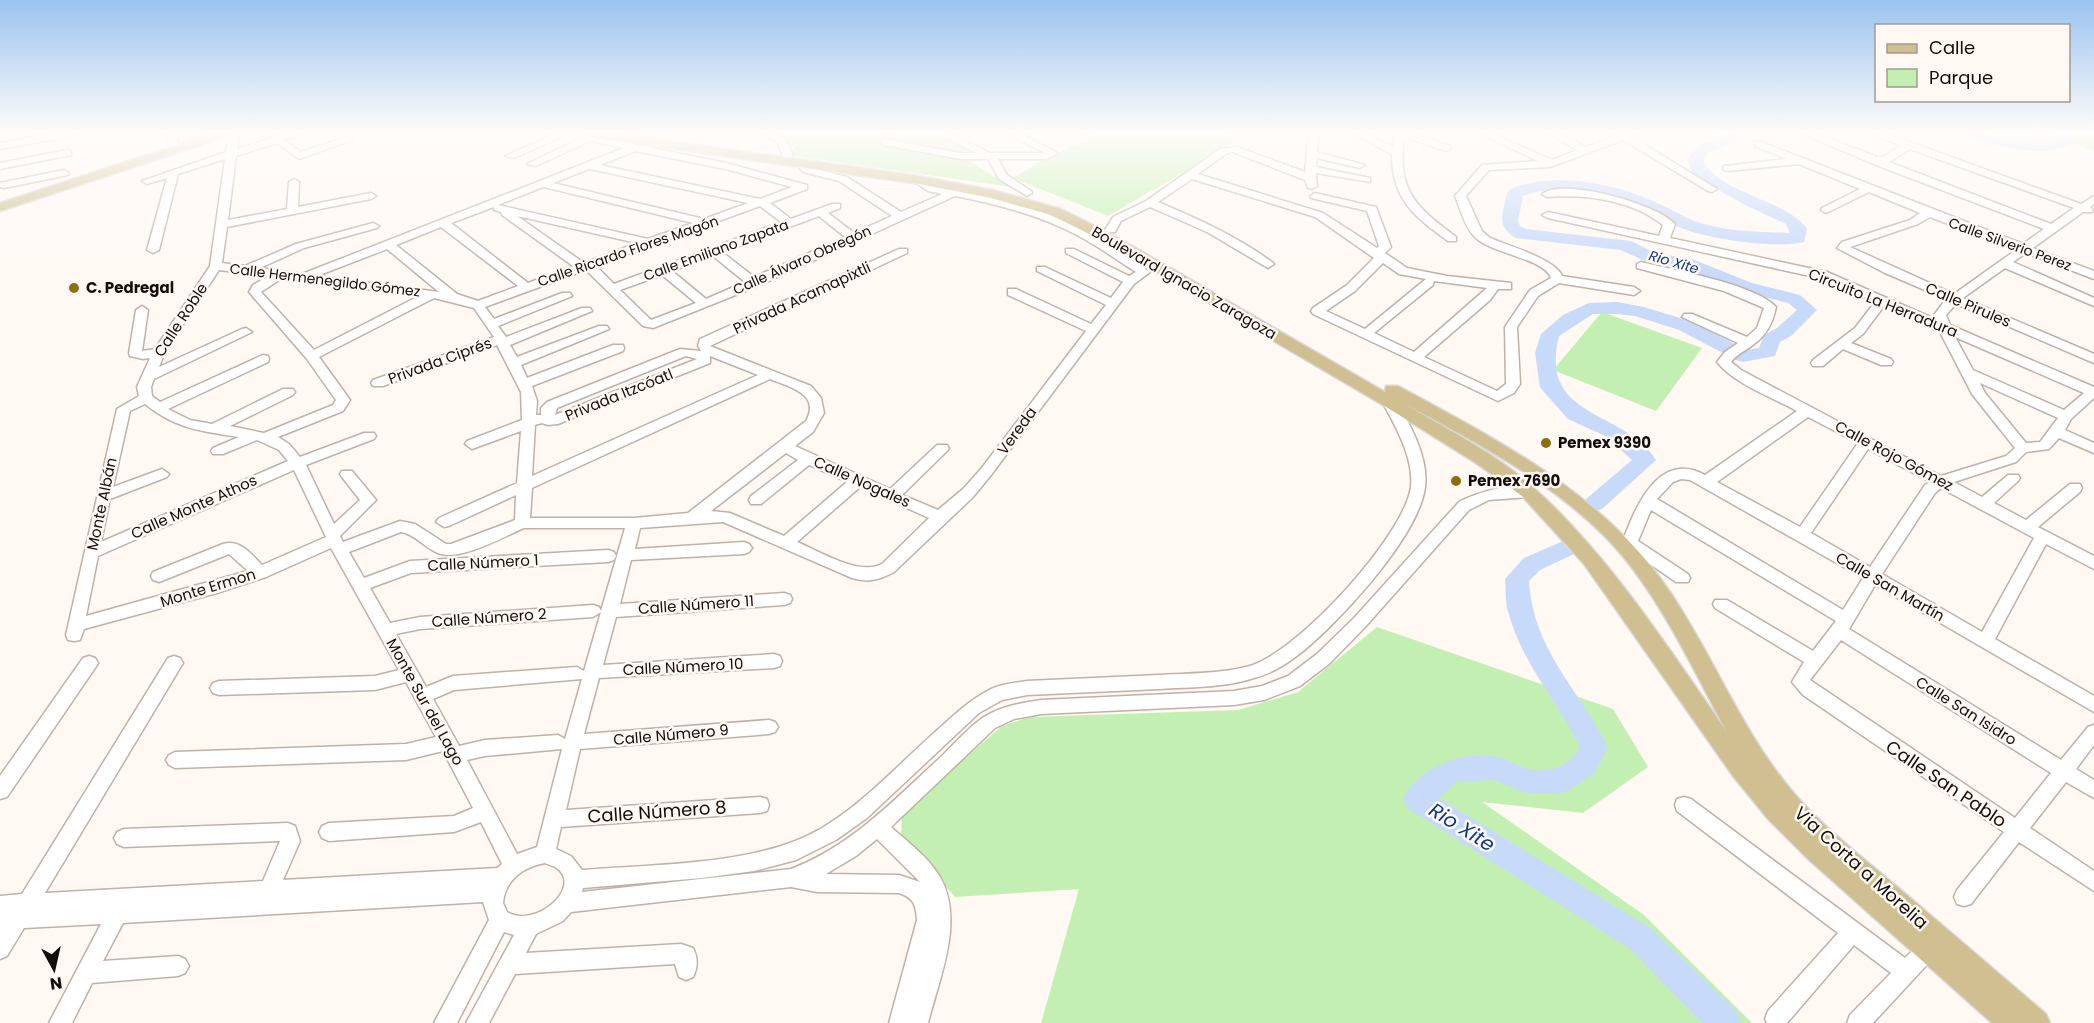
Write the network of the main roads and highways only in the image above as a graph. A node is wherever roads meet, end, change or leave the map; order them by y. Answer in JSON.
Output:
{"nodes":[{"id":1,"x":60,"y":181,"type":"edge"},
{"id":2,"x":923,"y":181,"type":"edge"},
{"id":3,"x":961,"y":181,"type":"edge"},
{"id":4,"x":0,"y":207,"type":"edge"},
{"id":5,"x":1696,"y":656,"type":"junction"},
{"id":6,"x":1665,"y":661,"type":"junction"},
{"id":7,"x":2012,"y":1023,"type":"edge"},
{"id":8,"x":2037,"y":1023,"type":"edge"}],
"edges":[{"from":1,"to":4,"type":"main road"},
{"from":2,"to":6,"type":"main road","name":"Boulevard Ignacio Zaragoza"},
{"from":3,"to":5,"type":"main road","name":"Boulevard Ignacio Zaragoza"},
{"from":5,"to":6,"type":"main road"},
{"from":5,"to":8,"type":"main road","name":"Via Corta a Morelia"},
{"from":6,"to":7,"type":"main road","name":"Via Corta a Morelia"}]}
